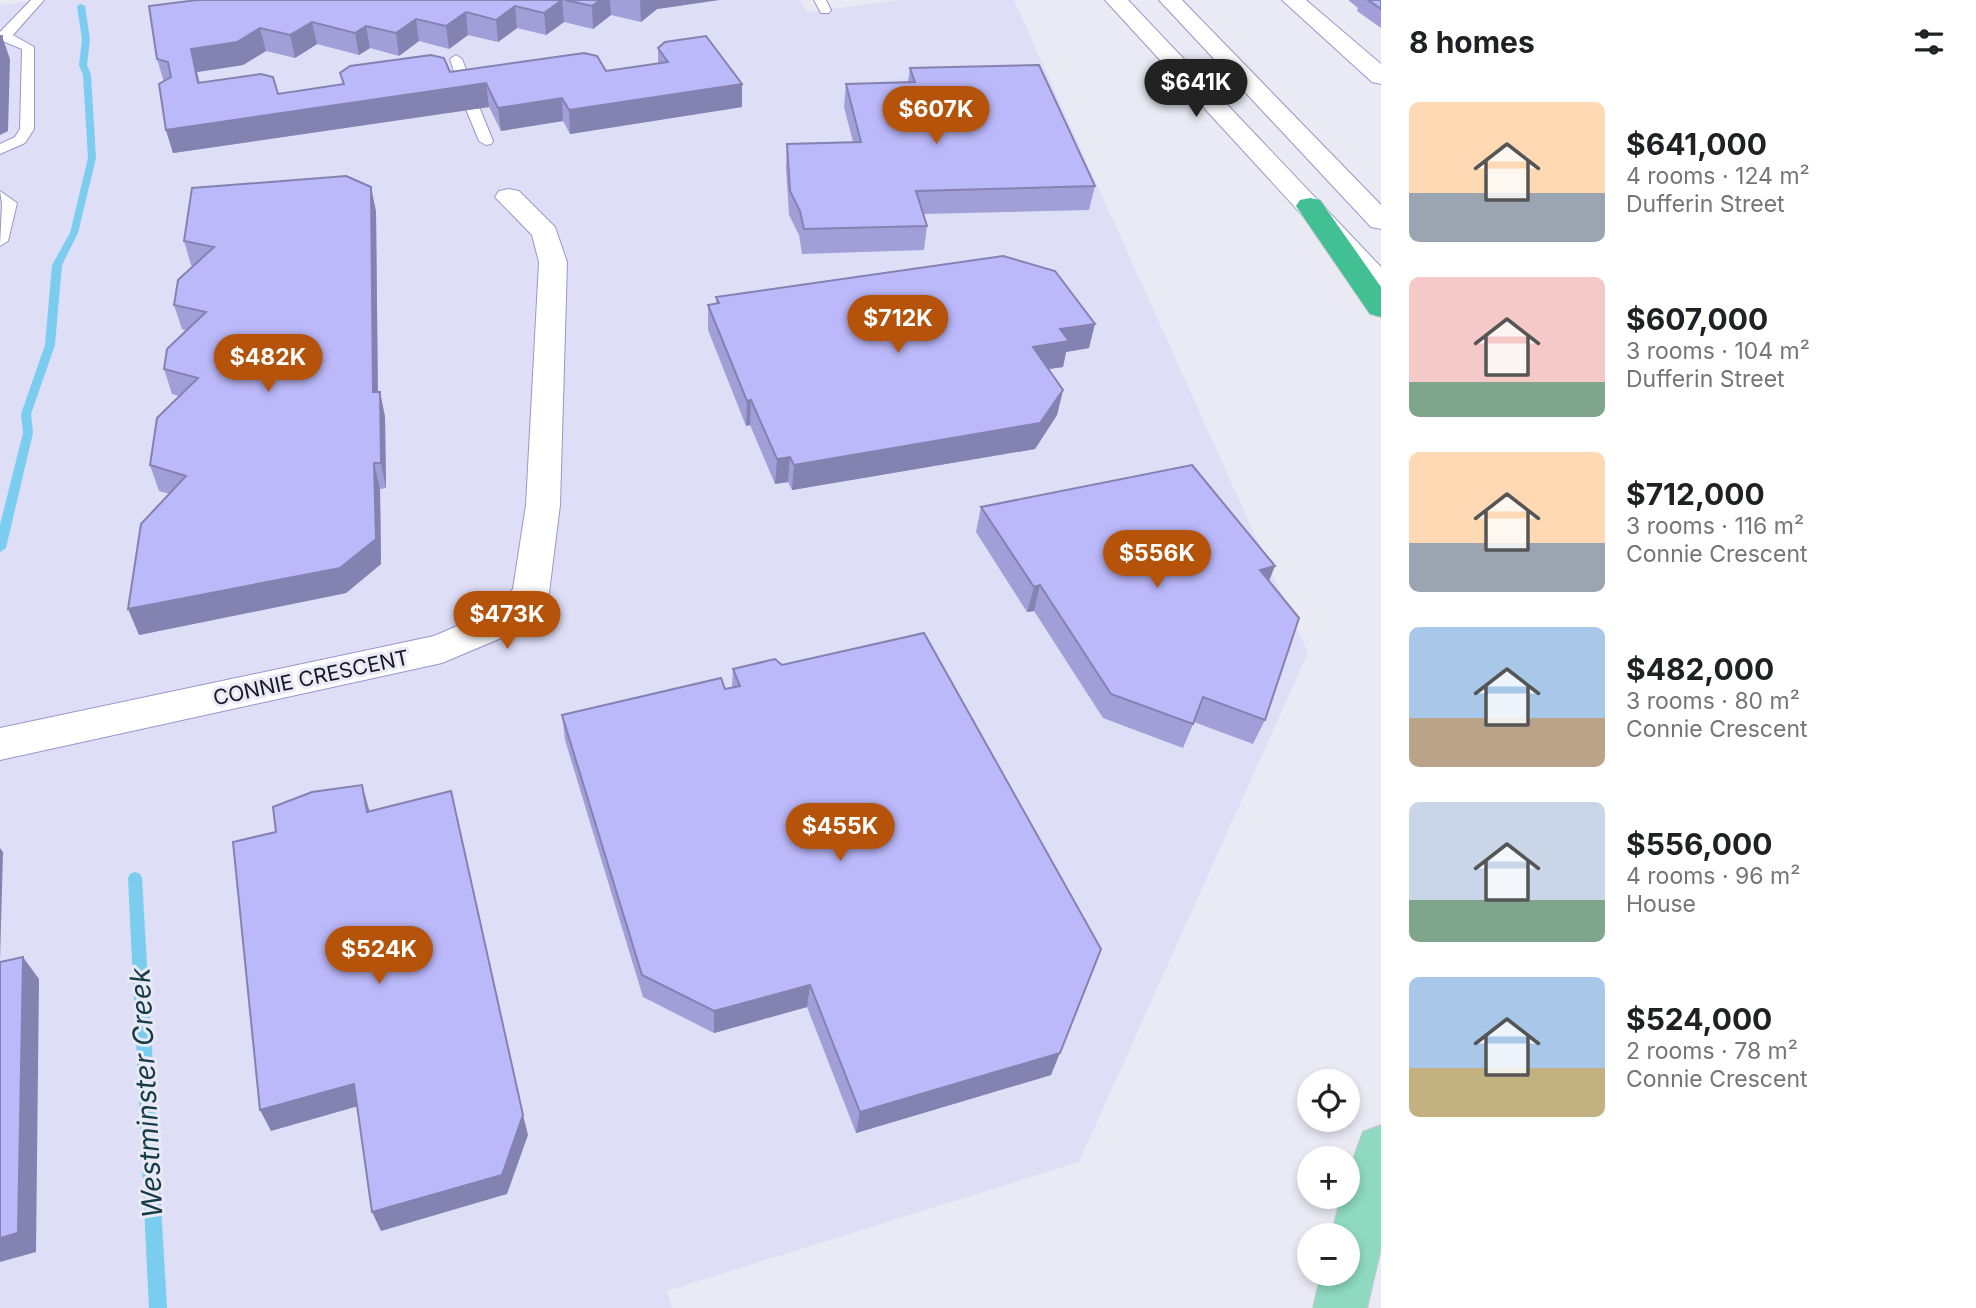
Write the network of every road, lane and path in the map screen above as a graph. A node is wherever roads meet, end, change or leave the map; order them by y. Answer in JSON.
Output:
{"nodes":[{"id":1,"x":38,"y":0,"type":"edge"},
{"id":2,"x":1116,"y":0,"type":"edge"},
{"id":3,"x":1170,"y":0,"type":"edge"},
{"id":4,"x":1293,"y":0,"type":"edge"},
{"id":5,"x":0,"y":20,"type":"edge"},
{"id":6,"x":3,"y":36,"type":"edge"},
{"id":7,"x":456,"y":59,"type":"dead end"},
{"id":8,"x":1381,"y":77,"type":"edge"},
{"id":9,"x":468,"y":93,"type":"edge"},
{"id":10,"x":473,"y":109,"type":"edge"},
{"id":11,"x":486,"y":141,"type":"dead end"},
{"id":12,"x":0,"y":150,"type":"edge"},
{"id":13,"x":0,"y":195,"type":"edge"},
{"id":14,"x":509,"y":197,"type":"dead end"},
{"id":15,"x":1310,"y":206,"type":"junction"},
{"id":16,"x":1381,"y":221,"type":"edge"},
{"id":17,"x":0,"y":241,"type":"edge"},
{"id":18,"x":1381,"y":284,"type":"edge"},
{"id":19,"x":1381,"y":308,"type":"edge"},
{"id":20,"x":0,"y":744,"type":"edge"},
{"id":21,"x":1381,"y":1150,"type":"edge"},
{"id":22,"x":1340,"y":1308,"type":"edge"}],
"edges":[{"from":1,"to":6,"type":"lane"},
{"from":2,"to":15,"type":"street"},
{"from":3,"to":16,"type":"street"},
{"from":4,"to":8,"type":"street"},
{"from":5,"to":6,"type":"lane"},
{"from":6,"to":12,"type":"lane"},
{"from":7,"to":9,"type":"lane"},
{"from":10,"to":11,"type":"lane"},
{"from":13,"to":17,"type":"lane"},
{"from":14,"to":20,"type":"street","name":"CONNIE CRESCENT"},
{"from":15,"to":18,"type":"street"},
{"from":15,"to":19,"type":"highway"},
{"from":21,"to":22,"type":"main road"}]}
